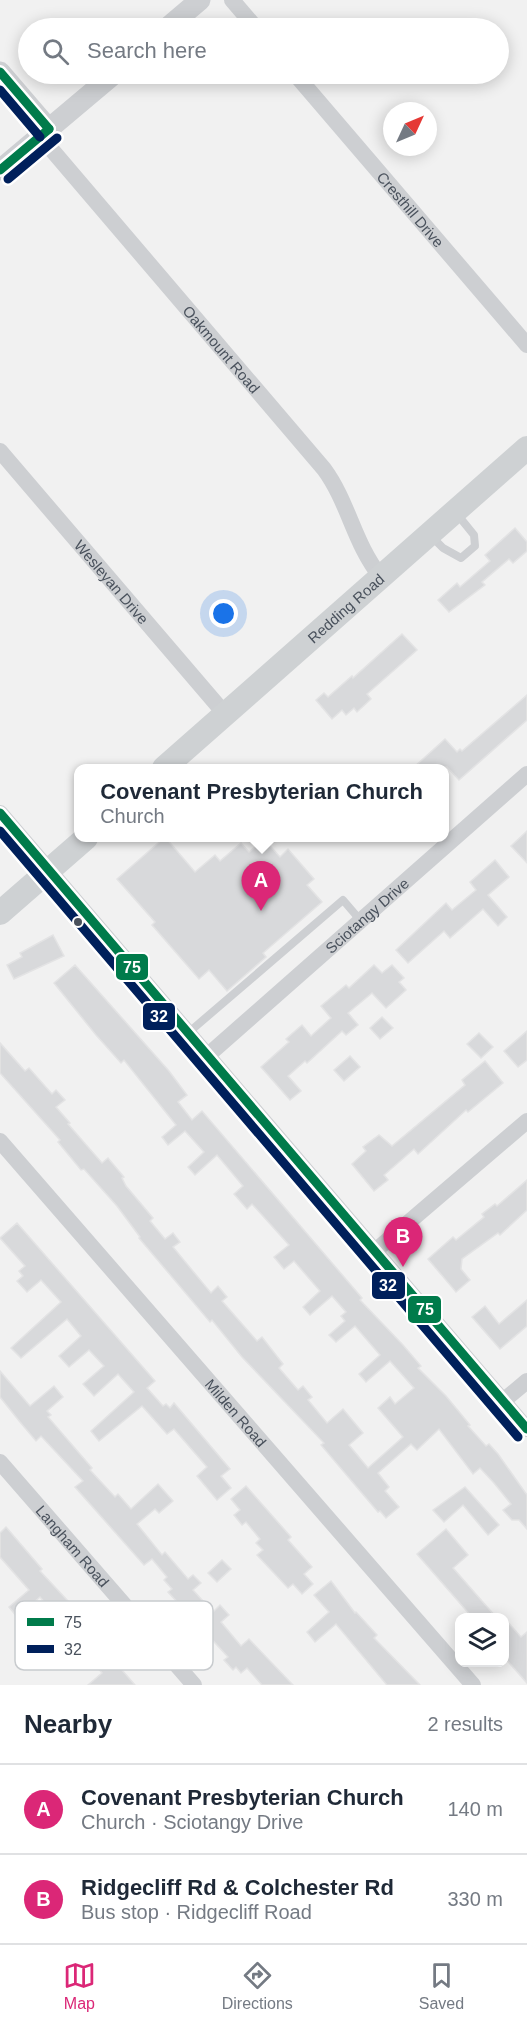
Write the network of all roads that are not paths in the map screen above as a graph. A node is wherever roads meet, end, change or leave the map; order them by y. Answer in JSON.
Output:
{"nodes":[{"id":1,"x":232,"y":0,"type":"edge"},
{"id":2,"x":198,"y":1,"type":"edge"},
{"id":3,"x":178,"y":18,"type":"edge"},
{"id":4,"x":247,"y":18,"type":"edge"},
{"id":5,"x":0,"y":72,"type":"edge"},
{"id":6,"x":102,"y":84,"type":"edge"},
{"id":7,"x":304,"y":84,"type":"edge"},
{"id":8,"x":44,"y":133,"type":"junction"},
{"id":9,"x":0,"y":170,"type":"edge"},
{"id":10,"x":527,"y":345,"type":"edge"},
{"id":11,"x":527,"y":448,"type":"edge"},
{"id":12,"x":0,"y":451,"type":"edge"},
{"id":13,"x":454,"y":512,"type":"junction"},
{"id":14,"x":429,"y":534,"type":"junction"},
{"id":15,"x":381,"y":577,"type":"junction"},
{"id":16,"x":225,"y":714,"type":"junction"},
{"id":17,"x":169,"y":764,"type":"edge"},
{"id":18,"x":527,"y":774,"type":"edge"},
{"id":19,"x":0,"y":813,"type":"edge"},
{"id":20,"x":80,"y":842,"type":"edge"},
{"id":21,"x":49,"y":870,"type":"junction"},
{"id":22,"x":0,"y":913,"type":"edge"},
{"id":23,"x":361,"y":921,"type":"junction"},
{"id":24,"x":188,"y":1033,"type":"junction"},
{"id":25,"x":207,"y":1056,"type":"junction"},
{"id":26,"x":527,"y":1121,"type":"edge"},
{"id":27,"x":0,"y":1141,"type":"edge"},
{"id":28,"x":375,"y":1251,"type":"junction"},
{"id":29,"x":527,"y":1381,"type":"edge"},
{"id":30,"x":503,"y":1401,"type":"junction"},
{"id":31,"x":527,"y":1429,"type":"edge"},
{"id":32,"x":0,"y":1462,"type":"edge"},
{"id":33,"x":121,"y":1601,"type":"edge"},
{"id":34,"x":181,"y":1670,"type":"edge"},
{"id":35,"x":194,"y":1685,"type":"edge"},
{"id":36,"x":473,"y":1685,"type":"edge"}],
"edges":[{"from":1,"to":4,"type":"street"},
{"from":2,"to":3,"type":"street"},
{"from":5,"to":8,"type":"street"},
{"from":6,"to":8,"type":"street"},
{"from":7,"to":10,"type":"street","name":"Cresthill Drive"},
{"from":8,"to":9,"type":"street"},
{"from":8,"to":15,"type":"street","name":"Oakmount Road"},
{"from":11,"to":13,"type":"main road","name":"Redding Road"},
{"from":12,"to":16,"type":"street","name":"Wesleyan Drive"},
{"from":13,"to":14,"type":"main road","name":"Redding Road"},
{"from":13,"to":14,"type":"lane"},
{"from":14,"to":15,"type":"main road","name":"Redding Road"},
{"from":15,"to":16,"type":"main road","name":"Redding Road"},
{"from":16,"to":17,"type":"main road","name":"Redding Road"},
{"from":18,"to":23,"type":"street","name":"Sciotangy Drive"},
{"from":19,"to":21,"type":"street"},
{"from":20,"to":21,"type":"main road"},
{"from":21,"to":22,"type":"main road"},
{"from":21,"to":24,"type":"street"},
{"from":23,"to":24,"type":"lane"},
{"from":23,"to":25,"type":"street","name":"Sciotangy Drive"},
{"from":24,"to":25,"type":"street"},
{"from":25,"to":28,"type":"street"},
{"from":26,"to":28,"type":"street"},
{"from":27,"to":36,"type":"street","name":"Milden Road"},
{"from":28,"to":30,"type":"street"},
{"from":29,"to":30,"type":"street"},
{"from":30,"to":31,"type":"street"},
{"from":32,"to":33,"type":"street","name":"Langham Road"},
{"from":34,"to":35,"type":"street","name":"Langham Road"}]}
